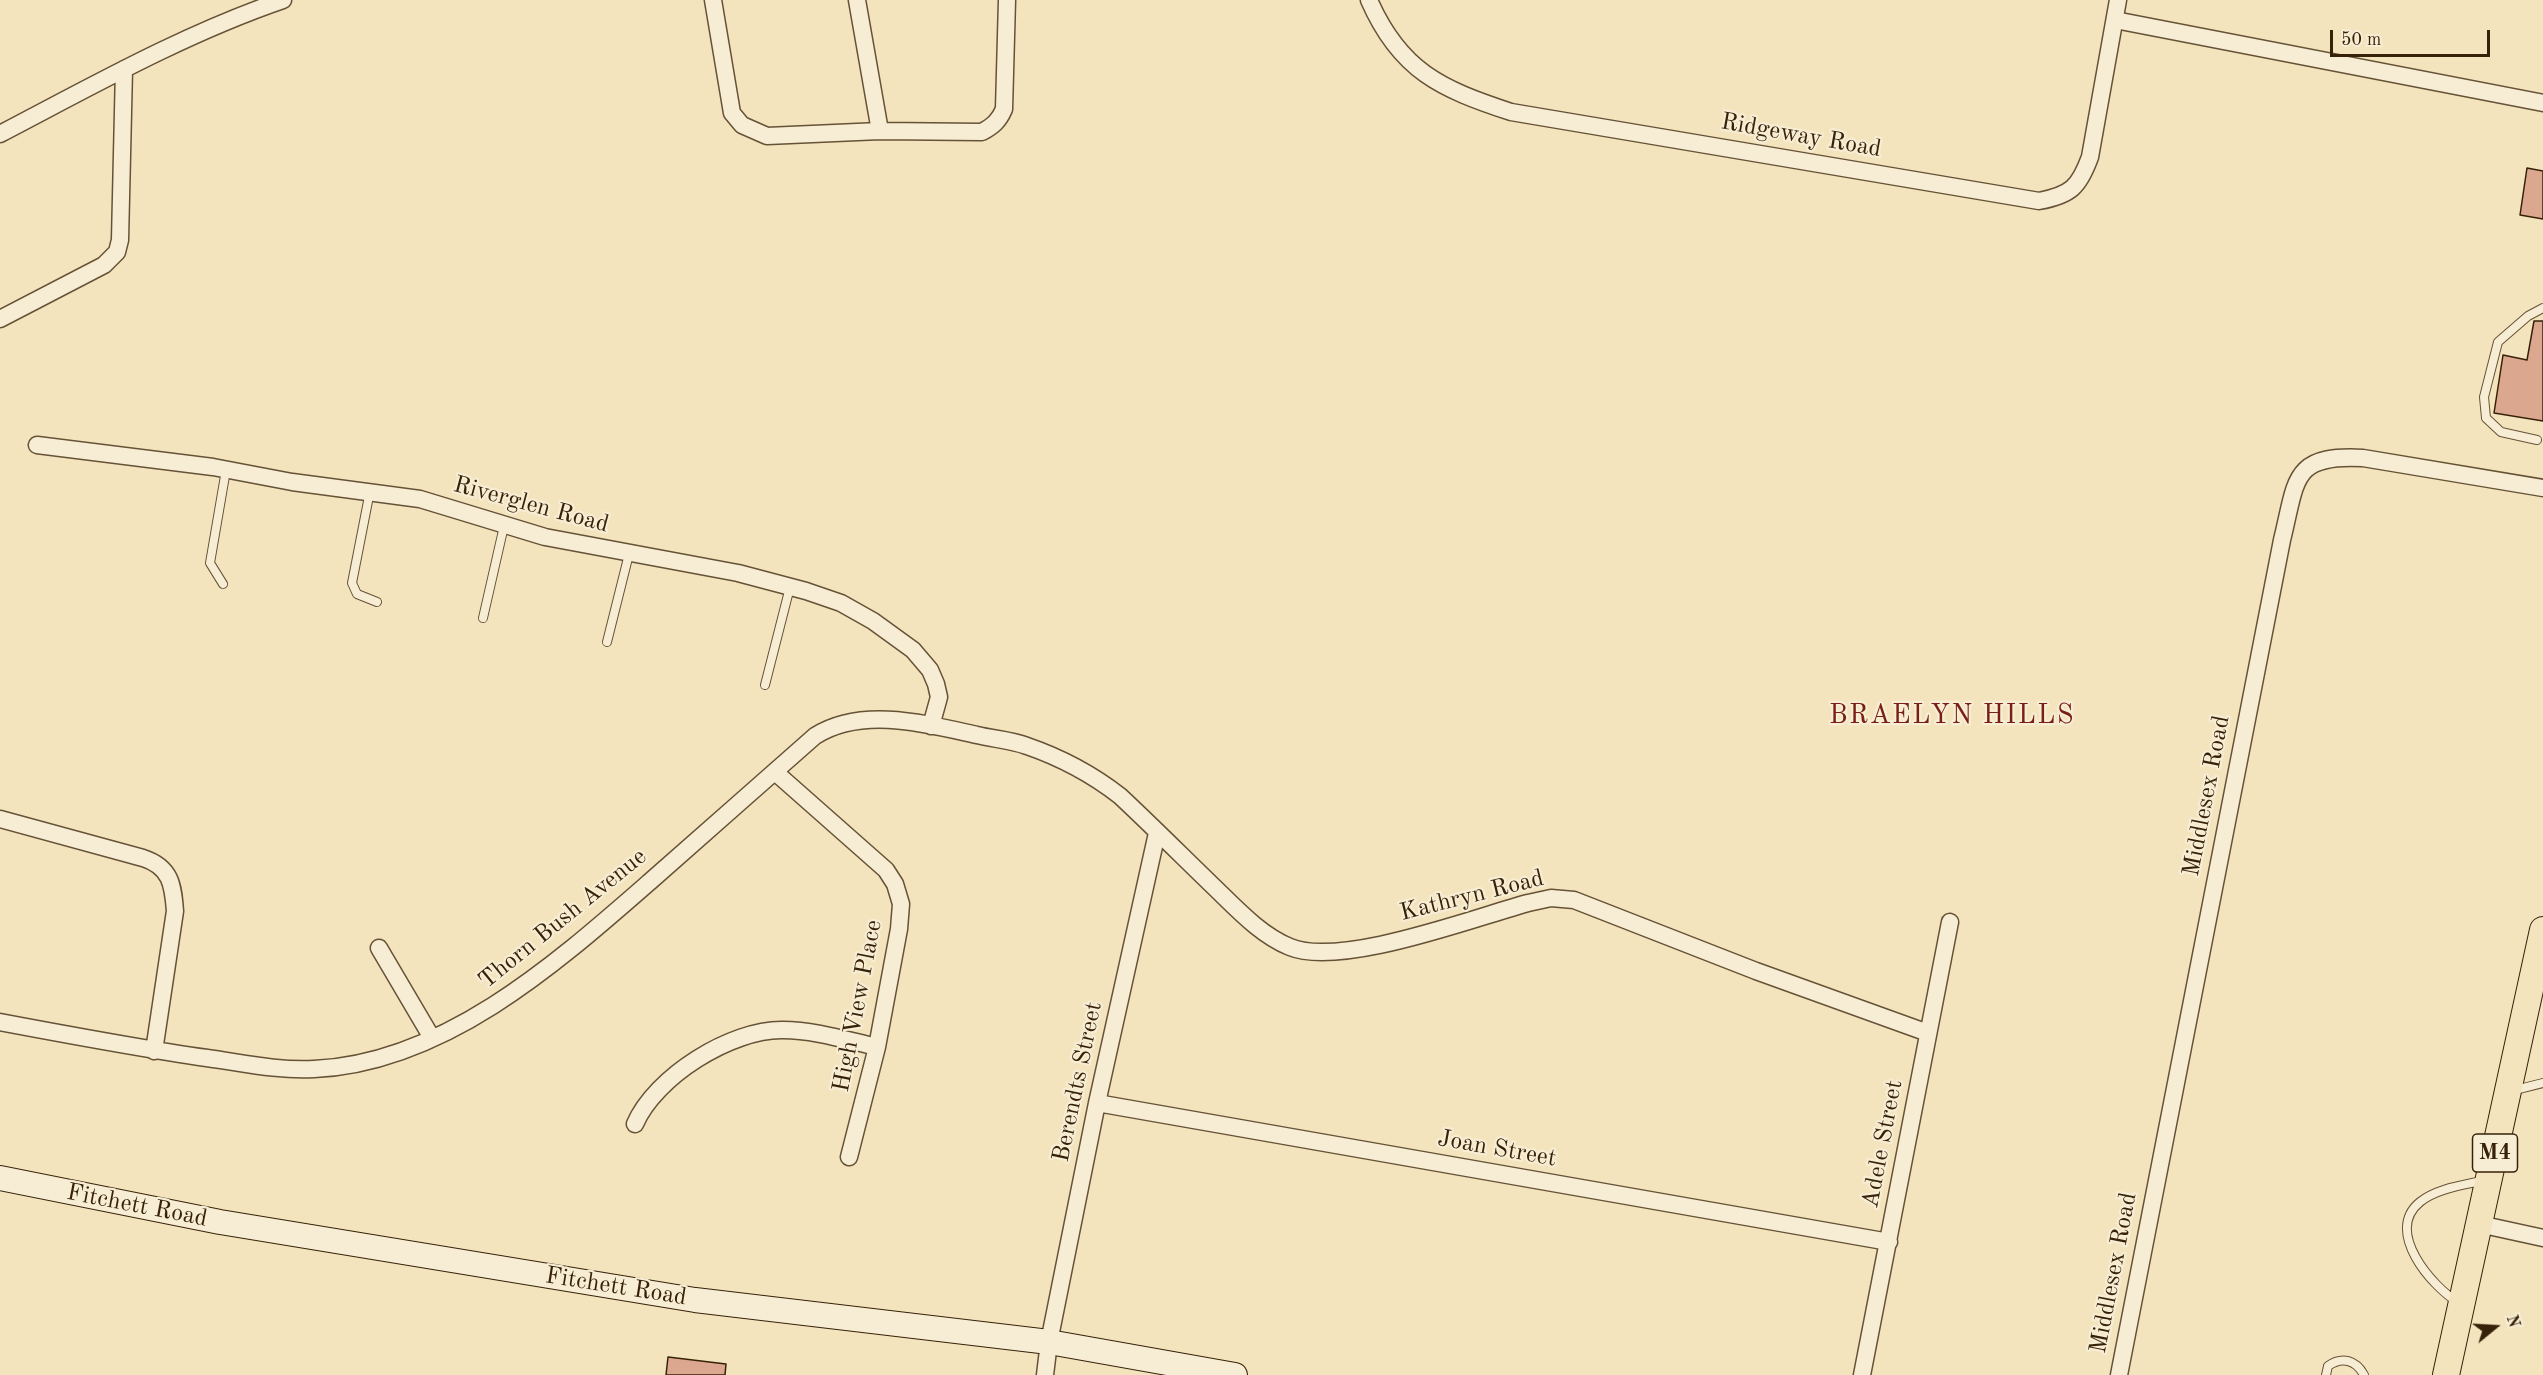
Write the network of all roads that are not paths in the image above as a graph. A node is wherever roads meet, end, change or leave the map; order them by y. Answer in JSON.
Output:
{"nodes":[{"id":1,"x":283,"y":0,"type":"edge"},
{"id":2,"x":712,"y":0,"type":"edge"},
{"id":3,"x":857,"y":0,"type":"edge"},
{"id":4,"x":1007,"y":0,"type":"edge"},
{"id":5,"x":1369,"y":0,"type":"edge"},
{"id":6,"x":2118,"y":0,"type":"edge"},
{"id":7,"x":2115,"y":20,"type":"junction"},
{"id":8,"x":124,"y":69,"type":"junction"},
{"id":9,"x":2543,"y":104,"type":"edge"},
{"id":10,"x":880,"y":131,"type":"junction"},
{"id":11,"x":0,"y":134,"type":"edge"},
{"id":12,"x":2543,"y":308,"type":"edge"},
{"id":13,"x":0,"y":319,"type":"edge"},
{"id":14,"x":2537,"y":440,"type":"dead end"},
{"id":15,"x":37,"y":445,"type":"dead end"},
{"id":16,"x":226,"y":470,"type":"junction"},
{"id":17,"x":2543,"y":488,"type":"edge"},
{"id":18,"x":370,"y":491,"type":"junction"},
{"id":19,"x":504,"y":526,"type":"junction"},
{"id":20,"x":629,"y":554,"type":"junction"},
{"id":21,"x":224,"y":584,"type":"dead end"},
{"id":22,"x":790,"y":587,"type":"junction"},
{"id":23,"x":377,"y":602,"type":"dead end"},
{"id":24,"x":483,"y":618,"type":"dead end"},
{"id":25,"x":607,"y":642,"type":"dead end"},
{"id":26,"x":765,"y":685,"type":"dead end"},
{"id":27,"x":931,"y":726,"type":"junction"},
{"id":28,"x":775,"y":772,"type":"junction"},
{"id":29,"x":0,"y":819,"type":"edge"},
{"id":30,"x":1157,"y":833,"type":"junction"},
{"id":31,"x":1950,"y":922,"type":"dead end"},
{"id":32,"x":2543,"y":930,"type":"edge"},
{"id":33,"x":379,"y":948,"type":"dead end"},
{"id":34,"x":2538,"y":981,"type":"edge"},
{"id":35,"x":0,"y":1022,"type":"edge"},
{"id":36,"x":1928,"y":1033,"type":"junction"},
{"id":37,"x":432,"y":1038,"type":"junction"},
{"id":38,"x":878,"y":1047,"type":"junction"},
{"id":39,"x":154,"y":1051,"type":"junction"},
{"id":40,"x":2543,"y":1083,"type":"edge"},
{"id":41,"x":2508,"y":1092,"type":"junction"},
{"id":42,"x":1097,"y":1103,"type":"junction"},
{"id":43,"x":635,"y":1124,"type":"dead end"},
{"id":44,"x":849,"y":1157,"type":"dead end"},
{"id":45,"x":0,"y":1178,"type":"edge"},
{"id":46,"x":2489,"y":1179,"type":"junction"},
{"id":47,"x":2479,"y":1224,"type":"junction"},
{"id":48,"x":2543,"y":1238,"type":"edge"},
{"id":49,"x":1889,"y":1242,"type":"junction"},
{"id":50,"x":2462,"y":1305,"type":"junction"},
{"id":51,"x":1049,"y":1342,"type":"junction"},
{"id":52,"x":1220,"y":1374,"type":"edge"},
{"id":53,"x":1045,"y":1375,"type":"edge"},
{"id":54,"x":1862,"y":1375,"type":"edge"},
{"id":55,"x":2119,"y":1375,"type":"edge"},
{"id":56,"x":2326,"y":1375,"type":"edge"},
{"id":57,"x":2364,"y":1375,"type":"edge"},
{"id":58,"x":2446,"y":1375,"type":"edge"}],
"edges":[{"from":1,"to":8,"type":"street"},
{"from":2,"to":10,"type":"street"},
{"from":3,"to":10,"type":"street"},
{"from":4,"to":10,"type":"street"},
{"from":5,"to":7,"type":"street","name":"Ridgeway Road"},
{"from":6,"to":7,"type":"street","name":"Ridgeway Road"},
{"from":7,"to":9,"type":"street"},
{"from":8,"to":11,"type":"street"},
{"from":8,"to":13,"type":"street"},
{"from":12,"to":14,"type":"lane"},
{"from":15,"to":16,"type":"street","name":"Riverglen Road"},
{"from":16,"to":18,"type":"street","name":"Riverglen Road"},
{"from":16,"to":21,"type":"lane"},
{"from":17,"to":55,"type":"street","name":"Middlesex Road"},
{"from":18,"to":19,"type":"street","name":"Riverglen Road"},
{"from":18,"to":23,"type":"lane"},
{"from":19,"to":20,"type":"street","name":"Riverglen Road"},
{"from":19,"to":24,"type":"lane"},
{"from":20,"to":22,"type":"street","name":"Riverglen Road"},
{"from":20,"to":25,"type":"lane"},
{"from":22,"to":26,"type":"lane"},
{"from":22,"to":27,"type":"street","name":"Riverglen Road"},
{"from":27,"to":28,"type":"street","name":"Thorn Bush Avenue"},
{"from":27,"to":30,"type":"street","name":"Kathryn Road"},
{"from":28,"to":37,"type":"street","name":"Thorn Bush Avenue"},
{"from":28,"to":38,"type":"street","name":"High View Place"},
{"from":29,"to":39,"type":"street"},
{"from":30,"to":36,"type":"street","name":"Kathryn Road"},
{"from":30,"to":42,"type":"street","name":"Berendts Street"},
{"from":31,"to":36,"type":"street","name":"Adele Street"},
{"from":32,"to":34,"type":"main road","number":"M4"},
{"from":33,"to":37,"type":"street"},
{"from":34,"to":41,"type":"main road","number":"M4"},
{"from":35,"to":39,"type":"street","name":"Thorn Bush Avenue"},
{"from":36,"to":49,"type":"street","name":"Adele Street"},
{"from":37,"to":39,"type":"street","name":"Thorn Bush Avenue"},
{"from":38,"to":43,"type":"street"},
{"from":38,"to":44,"type":"street","name":"High View Place"},
{"from":40,"to":41,"type":"lane"},
{"from":41,"to":46,"type":"main road","number":"M4"},
{"from":42,"to":49,"type":"street","name":"Joan Street"},
{"from":42,"to":51,"type":"street","name":"Berendts Street"},
{"from":45,"to":51,"type":"street","name":"Fitchett Road"},
{"from":46,"to":47,"type":"main road","number":"M4"},
{"from":46,"to":50,"type":"lane"},
{"from":47,"to":48,"type":"street"},
{"from":47,"to":50,"type":"main road","number":"M4"},
{"from":49,"to":54,"type":"street","name":"Adele Street"},
{"from":50,"to":58,"type":"main road","number":"M4"},
{"from":51,"to":52,"type":"street","name":"Fitchett Road"},
{"from":51,"to":53,"type":"street","name":"Berendts Street"},
{"from":56,"to":57,"type":"lane"}]}
